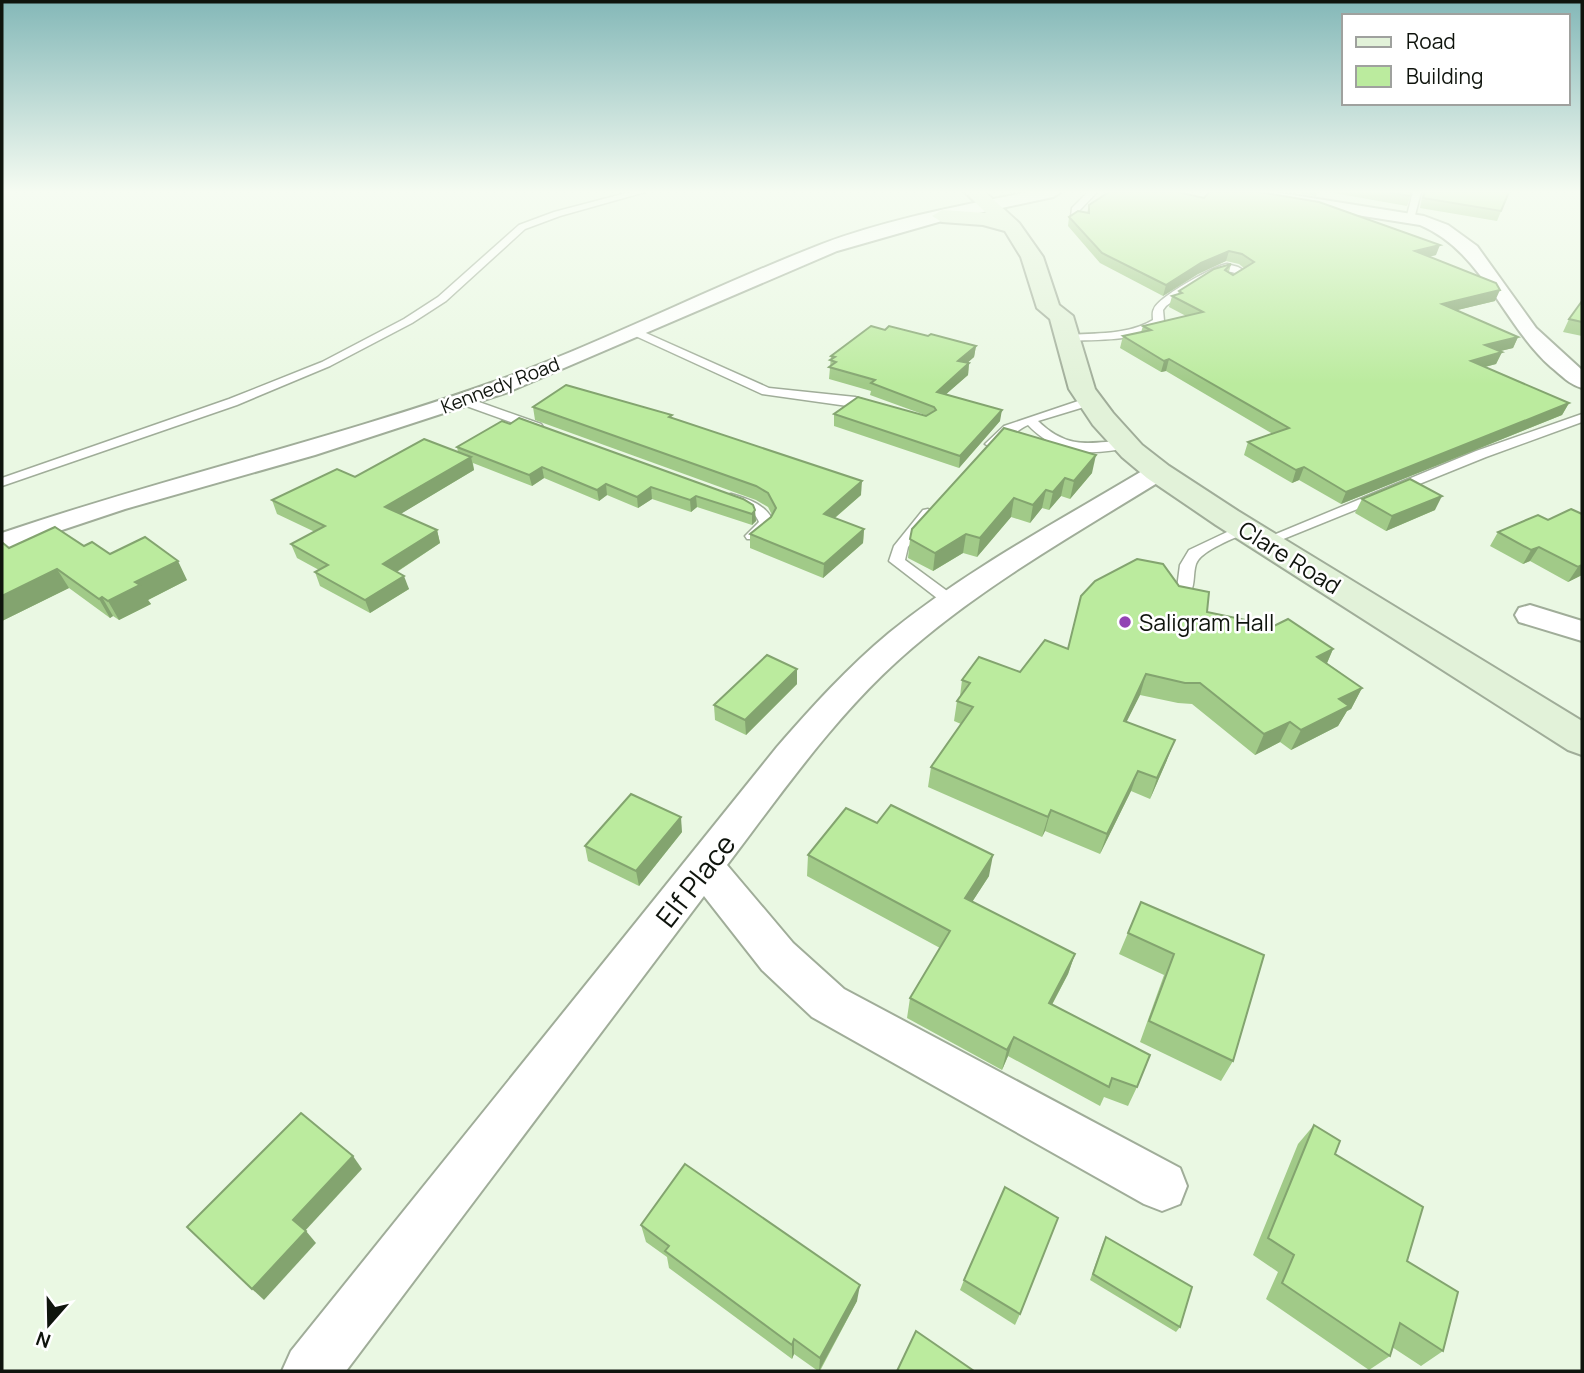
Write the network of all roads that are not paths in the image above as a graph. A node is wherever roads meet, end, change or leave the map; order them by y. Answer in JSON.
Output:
{"nodes":[{"id":1,"x":490,"y":256,"type":"edge"},
{"id":2,"x":810,"y":256,"type":"edge"},
{"id":3,"x":1031,"y":256,"type":"edge"},
{"id":4,"x":1476,"y":256,"type":"edge"},
{"id":5,"x":1229,"y":280,"type":"edge"},
{"id":6,"x":1065,"y":317,"type":"junction"},
{"id":7,"x":633,"y":331,"type":"junction"},
{"id":8,"x":1582,"y":381,"type":"edge"},
{"id":9,"x":462,"y":400,"type":"junction"},
{"id":10,"x":1090,"y":401,"type":"junction"},
{"id":11,"x":891,"y":410,"type":"edge"},
{"id":12,"x":1582,"y":418,"type":"edge"},
{"id":13,"x":1030,"y":420,"type":"junction"},
{"id":14,"x":554,"y":433,"type":"edge"},
{"id":15,"x":1126,"y":444,"type":"junction"},
{"id":16,"x":982,"y":454,"type":"edge"},
{"id":17,"x":1158,"y":472,"type":"junction"},
{"id":18,"x":2,"y":482,"type":"edge"},
{"id":19,"x":724,"y":495,"type":"edge"},
{"id":20,"x":938,"y":503,"type":"edge"},
{"id":21,"x":1255,"y":535,"type":"junction"},
{"id":22,"x":752,"y":536,"type":"edge"},
{"id":23,"x":2,"y":542,"type":"edge"},
{"id":24,"x":1185,"y":588,"type":"edge"},
{"id":25,"x":952,"y":602,"type":"junction"},
{"id":26,"x":1530,"y":615,"type":"dead end"},
{"id":27,"x":1582,"y":631,"type":"edge"},
{"id":28,"x":1582,"y":740,"type":"edge"},
{"id":29,"x":705,"y":867,"type":"junction"},
{"id":30,"x":1162,"y":1186,"type":"dead end"},
{"id":31,"x":311,"y":1371,"type":"edge"}],
"edges":[{"from":1,"to":18,"type":"lane"},
{"from":2,"to":7,"type":"street","name":"Kennedy Road"},
{"from":3,"to":6,"type":"street","name":"Clare Road"},
{"from":4,"to":8,"type":"street"},
{"from":5,"to":6,"type":"lane"},
{"from":6,"to":10,"type":"street","name":"Clare Road"},
{"from":7,"to":9,"type":"street","name":"Kennedy Road"},
{"from":7,"to":11,"type":"lane"},
{"from":9,"to":14,"type":"lane"},
{"from":9,"to":23,"type":"street","name":"Kennedy Road"},
{"from":10,"to":13,"type":"lane"},
{"from":10,"to":15,"type":"street","name":"Clare Road"},
{"from":12,"to":21,"type":"lane"},
{"from":13,"to":15,"type":"lane"},
{"from":13,"to":16,"type":"lane"},
{"from":15,"to":17,"type":"street","name":"Clare Road"},
{"from":17,"to":21,"type":"street","name":"Clare Road"},
{"from":17,"to":25,"type":"street","name":"Elf Place"},
{"from":19,"to":22,"type":"lane"},
{"from":20,"to":25,"type":"lane"},
{"from":21,"to":24,"type":"lane"},
{"from":21,"to":28,"type":"street","name":"Clare Road"},
{"from":25,"to":29,"type":"street","name":"Elf Place"},
{"from":26,"to":27,"type":"street"},
{"from":29,"to":30,"type":"street"},
{"from":29,"to":31,"type":"street","name":"Elf Place"}]}
